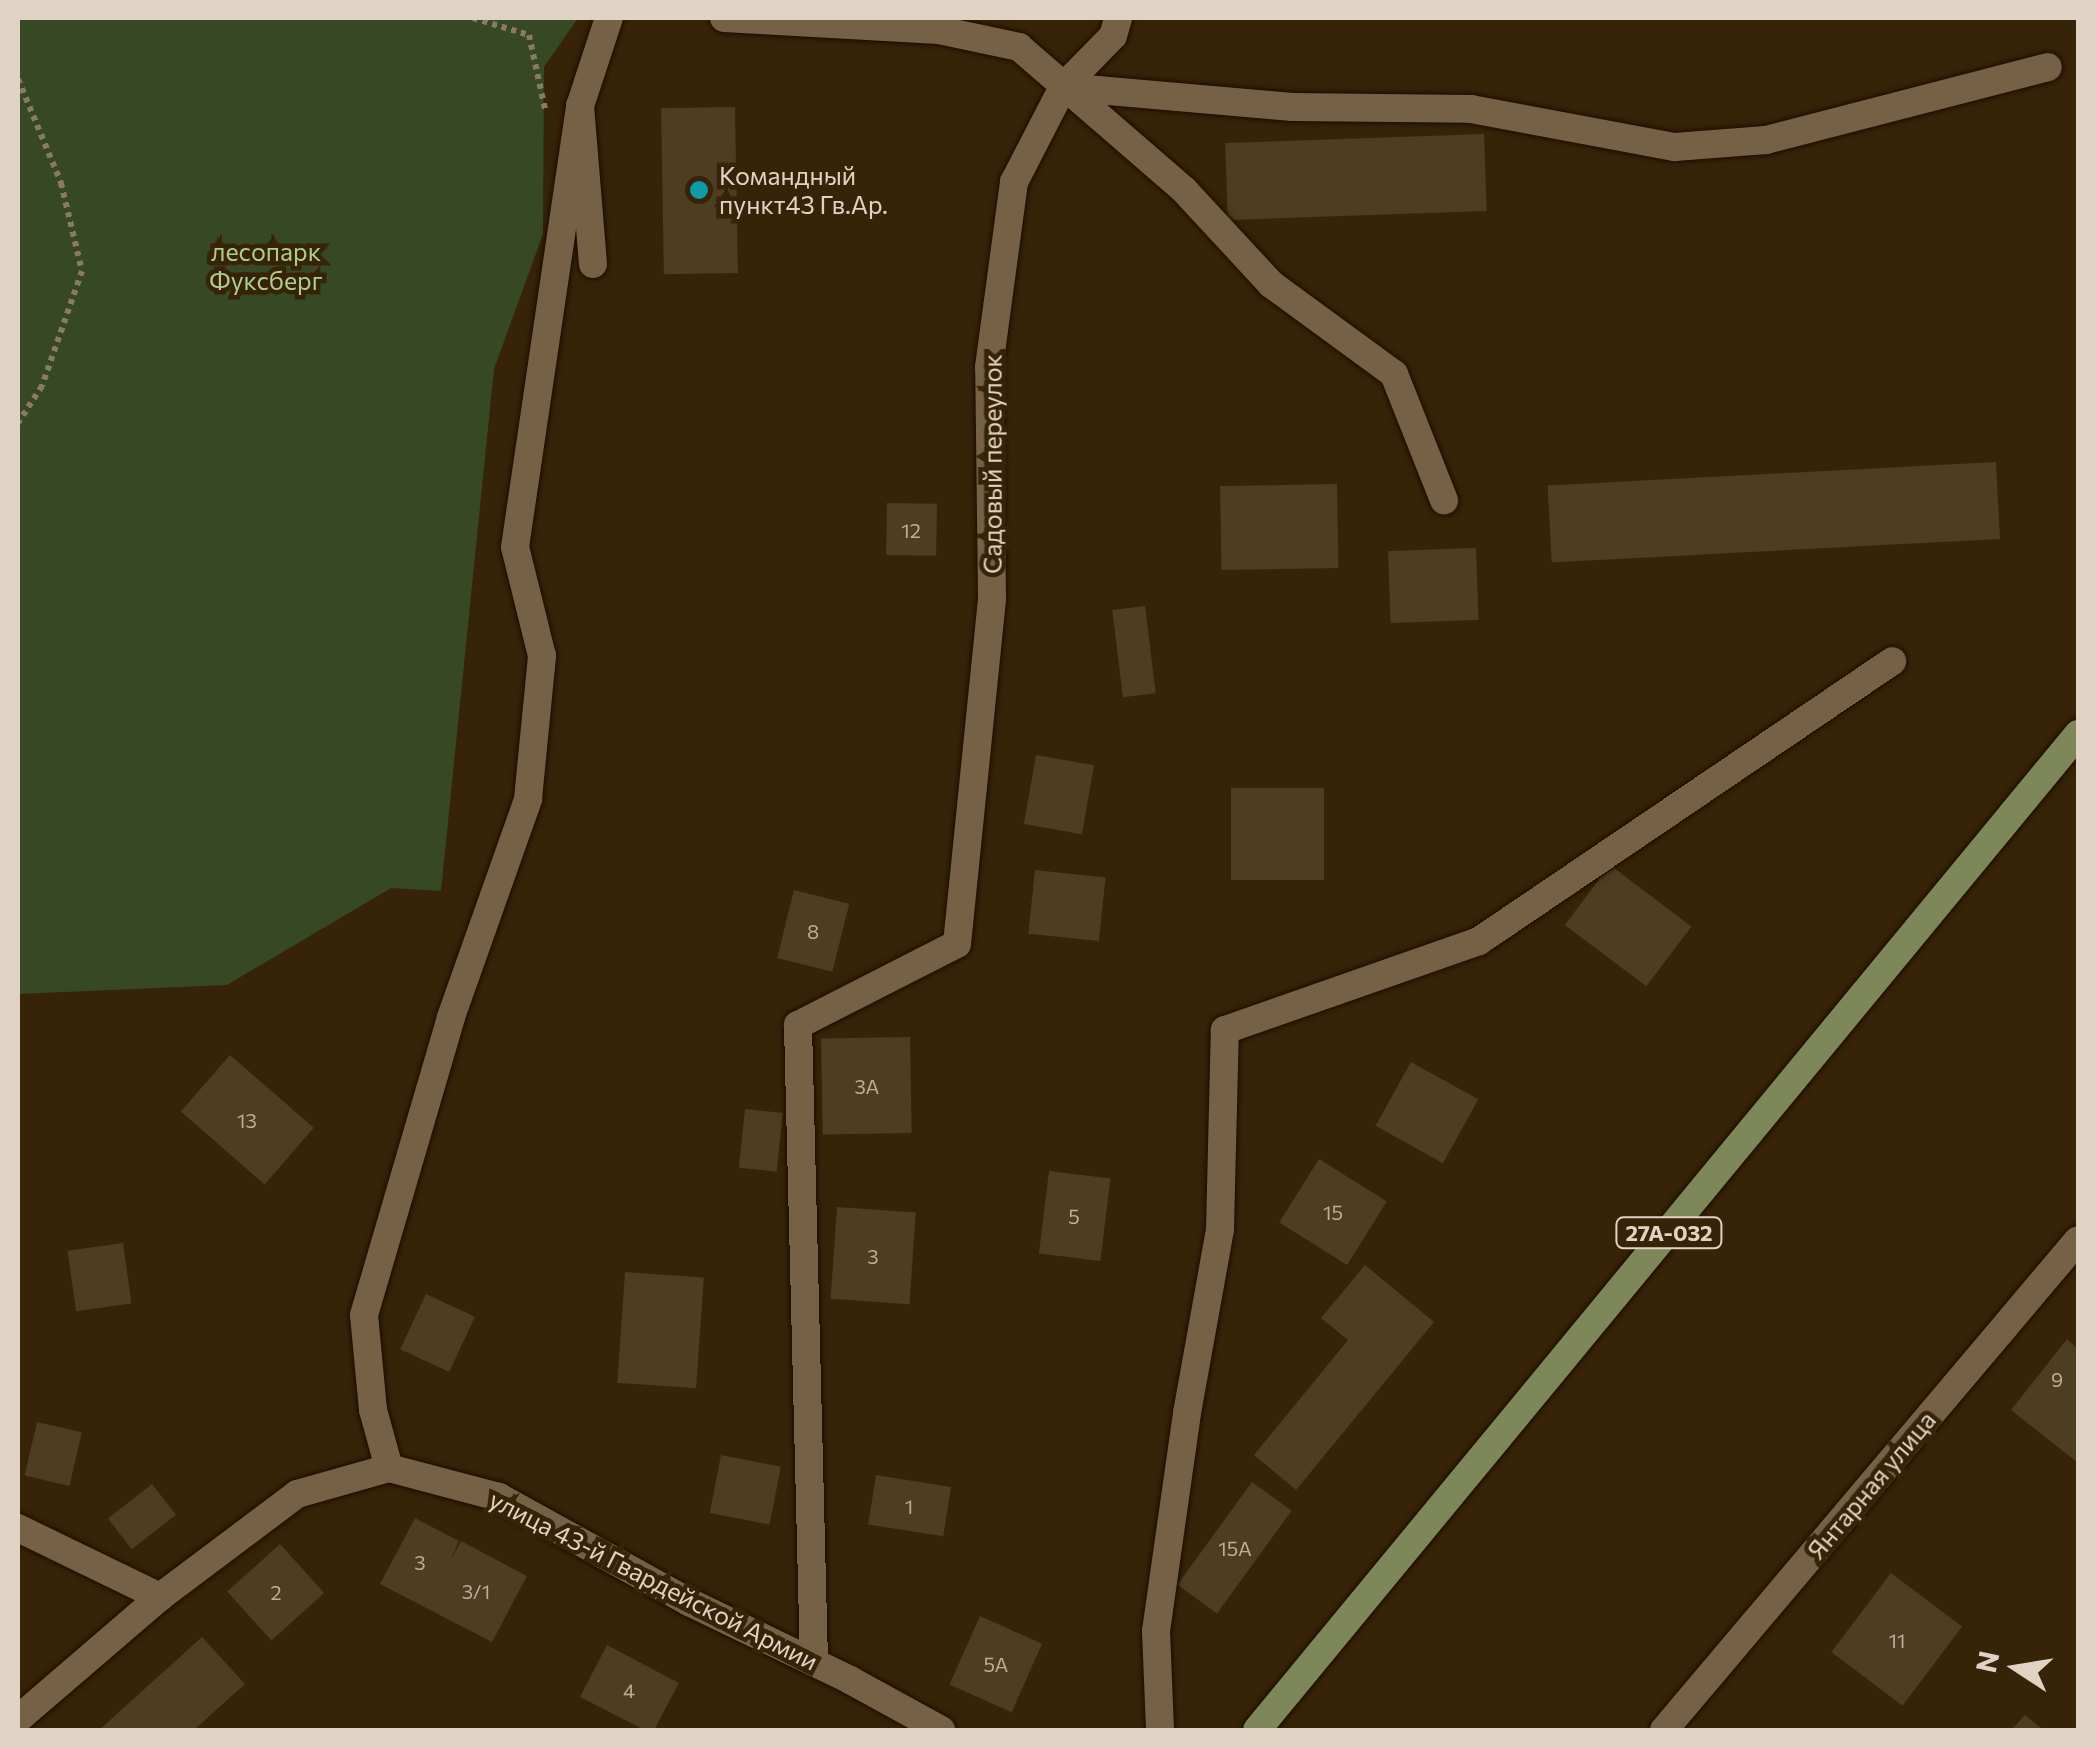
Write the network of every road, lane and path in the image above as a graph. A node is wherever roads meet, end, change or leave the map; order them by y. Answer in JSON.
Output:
{"nodes":[{"id":1,"x":473,"y":18,"type":"edge"},
{"id":2,"x":609,"y":18,"type":"edge"},
{"id":3,"x":724,"y":18,"type":"edge"},
{"id":4,"x":1118,"y":18,"type":"edge"},
{"id":5,"x":2048,"y":66,"type":"dead end"},
{"id":6,"x":18,"y":79,"type":"edge"},
{"id":7,"x":1063,"y":88,"type":"junction"},
{"id":8,"x":580,"y":106,"type":"junction"},
{"id":9,"x":593,"y":264,"type":"dead end"},
{"id":10,"x":18,"y":424,"type":"edge"},
{"id":11,"x":1444,"y":500,"type":"dead end"},
{"id":12,"x":1892,"y":661,"type":"dead end"},
{"id":13,"x":2078,"y":734,"type":"edge"},
{"id":14,"x":2078,"y":1240,"type":"edge"},
{"id":15,"x":390,"y":1468,"type":"junction"},
{"id":16,"x":18,"y":1528,"type":"edge"},
{"id":17,"x":160,"y":1597,"type":"junction"},
{"id":18,"x":814,"y":1662,"type":"junction"},
{"id":19,"x":18,"y":1720,"type":"edge"},
{"id":20,"x":941,"y":1730,"type":"edge"},
{"id":21,"x":1160,"y":1730,"type":"edge"},
{"id":22,"x":1257,"y":1730,"type":"edge"},
{"id":23,"x":1664,"y":1730,"type":"edge"}],
"edges":[{"from":1,"to":8,"type":"path"},
{"from":2,"to":8,"type":"street"},
{"from":3,"to":7,"type":"street"},
{"from":4,"to":7,"type":"street","name":"Садовый переулок"},
{"from":5,"to":7,"type":"street"},
{"from":6,"to":10,"type":"path"},
{"from":7,"to":11,"type":"street"},
{"from":7,"to":18,"type":"street","name":"Садовый переулок"},
{"from":8,"to":9,"type":"street"},
{"from":8,"to":15,"type":"street"},
{"from":12,"to":21,"type":"street"},
{"from":13,"to":22,"type":"main road","number":"27А-032"},
{"from":14,"to":23,"type":"street","name":"Янтарная улица"},
{"from":15,"to":17,"type":"street"},
{"from":15,"to":18,"type":"street","name":"улица 43-й Гвардейской Армии"},
{"from":16,"to":17,"type":"street"},
{"from":17,"to":19,"type":"street"},
{"from":18,"to":20,"type":"street","name":"улица 43-й Гвардейской Армии"}]}
